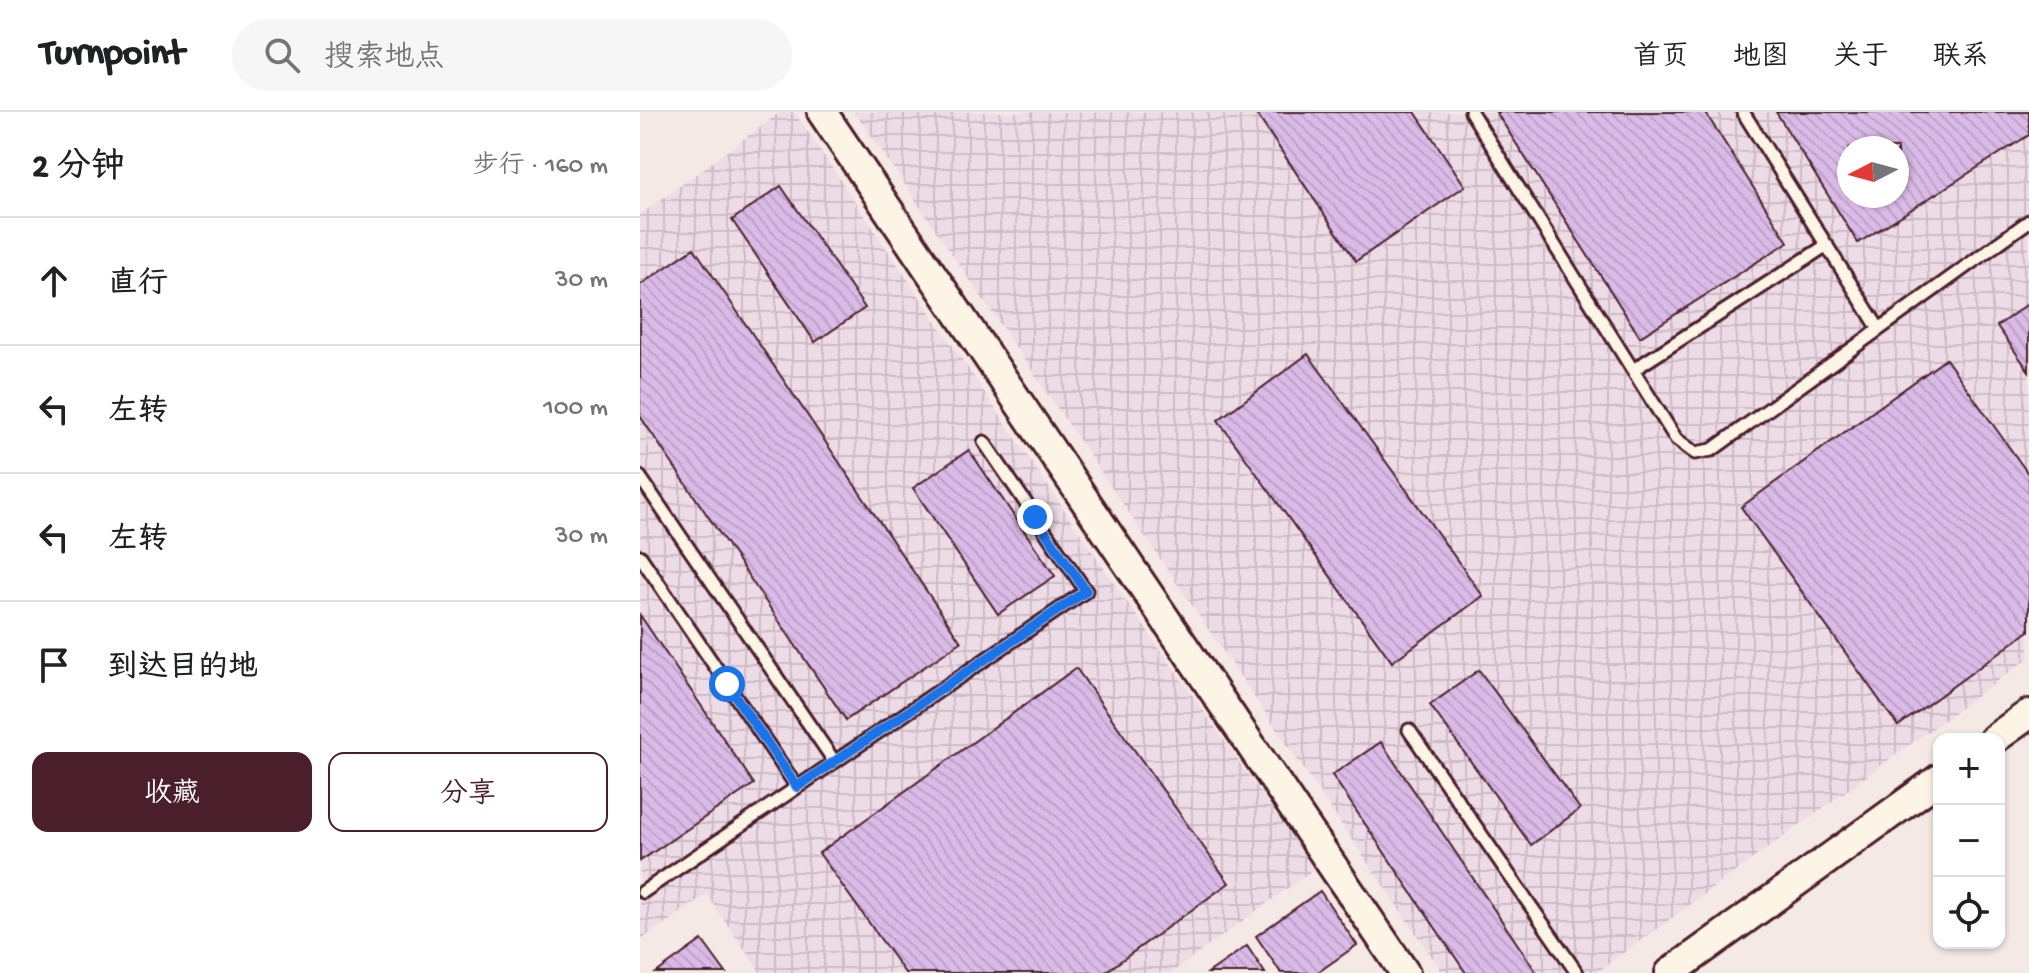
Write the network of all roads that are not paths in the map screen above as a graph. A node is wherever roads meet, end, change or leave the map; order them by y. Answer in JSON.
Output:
{"nodes":[{"id":1,"x":822,"y":112,"type":"edge"},
{"id":2,"x":1471,"y":112,"type":"edge"},
{"id":3,"x":1743,"y":112,"type":"edge"},
{"id":4,"x":2029,"y":221,"type":"edge"},
{"id":5,"x":1827,"y":245,"type":"junction"},
{"id":6,"x":1879,"y":329,"type":"junction"},
{"id":7,"x":1633,"y":370,"type":"junction"},
{"id":8,"x":984,"y":442,"type":"dead end"},
{"id":9,"x":640,"y":477,"type":"edge"},
{"id":10,"x":640,"y":556,"type":"edge"},
{"id":11,"x":2029,"y":714,"type":"edge"},
{"id":12,"x":1409,"y":730,"type":"dead end"},
{"id":13,"x":2002,"y":733,"type":"edge"},
{"id":14,"x":834,"y":761,"type":"junction"},
{"id":15,"x":1933,"y":783,"type":"edge"},
{"id":16,"x":797,"y":787,"type":"junction"},
{"id":17,"x":643,"y":892,"type":"dead end"},
{"id":18,"x":1405,"y":973,"type":"edge"},
{"id":19,"x":1577,"y":973,"type":"edge"},
{"id":20,"x":1670,"y":973,"type":"edge"}],
"edges":[{"from":1,"to":18,"type":"street"},
{"from":2,"to":7,"type":"lane"},
{"from":3,"to":5,"type":"lane"},
{"from":4,"to":6,"type":"lane"},
{"from":5,"to":6,"type":"lane"},
{"from":5,"to":7,"type":"lane"},
{"from":6,"to":7,"type":"lane"},
{"from":8,"to":14,"type":"lane"},
{"from":9,"to":14,"type":"lane"},
{"from":10,"to":16,"type":"lane"},
{"from":11,"to":13,"type":"street"},
{"from":12,"to":19,"type":"lane"},
{"from":14,"to":16,"type":"lane"},
{"from":15,"to":20,"type":"street"},
{"from":16,"to":17,"type":"lane"}]}
